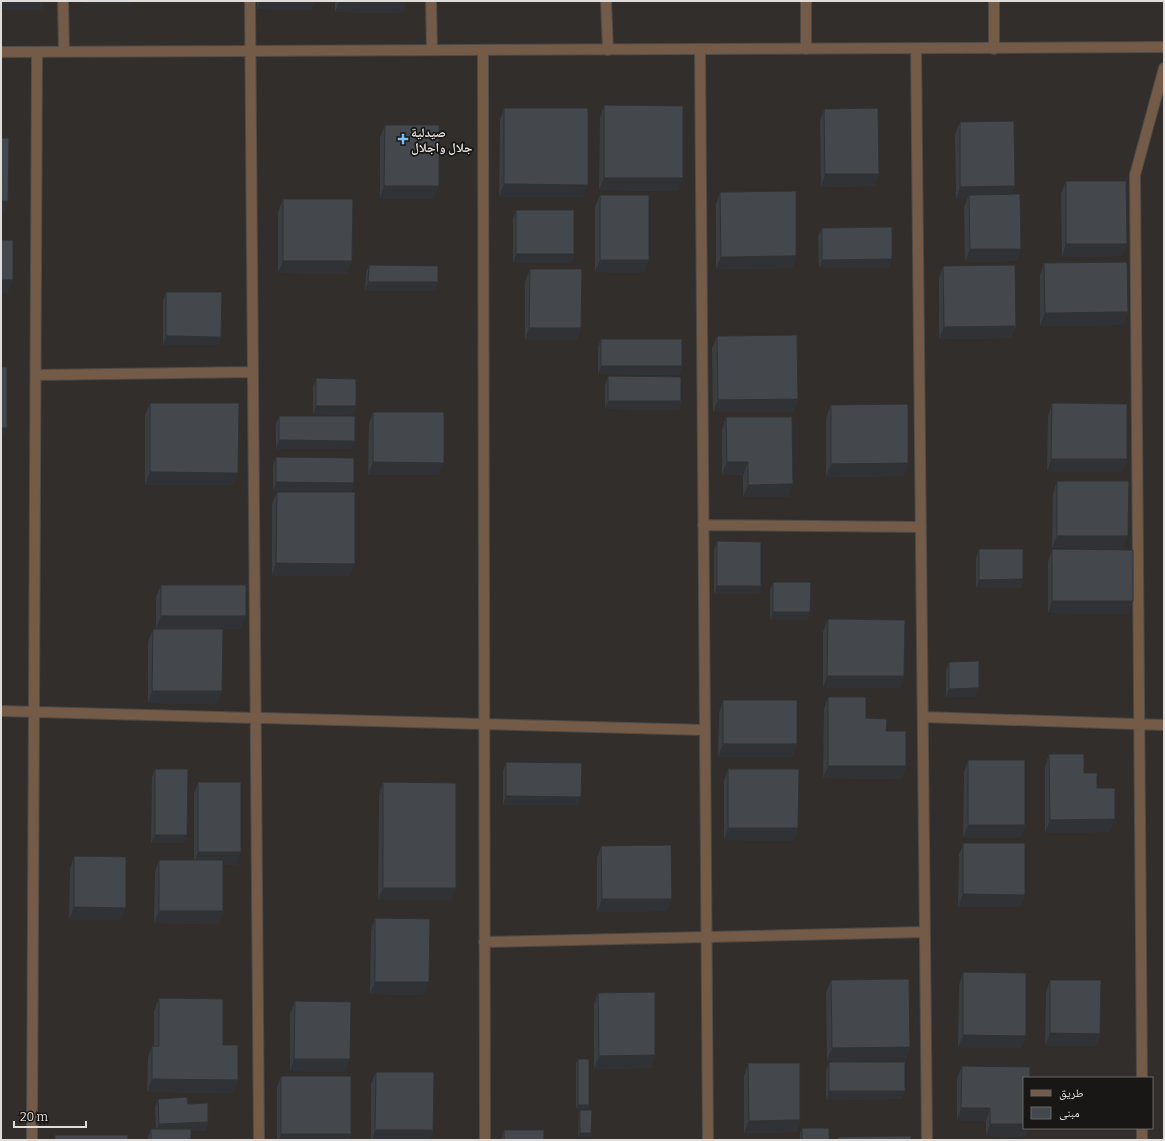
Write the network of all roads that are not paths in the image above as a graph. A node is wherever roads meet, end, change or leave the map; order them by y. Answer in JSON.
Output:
{"nodes":[{"id":1,"x":63,"y":1,"type":"edge"},
{"id":2,"x":250,"y":1,"type":"edge"},
{"id":3,"x":431,"y":1,"type":"edge"},
{"id":4,"x":606,"y":1,"type":"edge"},
{"id":5,"x":806,"y":1,"type":"edge"},
{"id":6,"x":994,"y":1,"type":"edge"},
{"id":7,"x":1164,"y":47,"type":"edge"},
{"id":8,"x":994,"y":48,"type":"junction"},
{"id":9,"x":806,"y":49,"type":"junction"},
{"id":10,"x":916,"y":49,"type":"junction"},
{"id":11,"x":432,"y":50,"type":"junction"},
{"id":12,"x":483,"y":50,"type":"junction"},
{"id":13,"x":608,"y":50,"type":"junction"},
{"id":14,"x":700,"y":50,"type":"junction"},
{"id":15,"x":251,"y":51,"type":"junction"},
{"id":16,"x":1,"y":52,"type":"edge"},
{"id":17,"x":38,"y":52,"type":"junction"},
{"id":18,"x":64,"y":52,"type":"junction"},
{"id":19,"x":1164,"y":68,"type":"edge"},
{"id":20,"x":253,"y":372,"type":"junction"},
{"id":21,"x":36,"y":375,"type":"junction"},
{"id":22,"x":703,"y":525,"type":"junction"},
{"id":23,"x":921,"y":527,"type":"junction"},
{"id":24,"x":1,"y":711,"type":"edge"},
{"id":25,"x":34,"y":712,"type":"junction"},
{"id":26,"x":923,"y":717,"type":"junction"},
{"id":27,"x":256,"y":718,"type":"junction"},
{"id":28,"x":484,"y":724,"type":"junction"},
{"id":29,"x":1139,"y":724,"type":"junction"},
{"id":30,"x":1164,"y":724,"type":"edge"},
{"id":31,"x":705,"y":730,"type":"junction"},
{"id":32,"x":925,"y":932,"type":"junction"},
{"id":33,"x":706,"y":937,"type":"junction"},
{"id":34,"x":484,"y":942,"type":"junction"},
{"id":35,"x":1142,"y":1077,"type":"edge"},
{"id":36,"x":1142,"y":1129,"type":"edge"},
{"id":37,"x":32,"y":1140,"type":"edge"},
{"id":38,"x":259,"y":1140,"type":"edge"},
{"id":39,"x":485,"y":1140,"type":"edge"},
{"id":40,"x":708,"y":1140,"type":"edge"},
{"id":41,"x":928,"y":1140,"type":"edge"},
{"id":42,"x":1142,"y":1140,"type":"edge"}],
"edges":[{"from":1,"to":18,"type":"street"},
{"from":2,"to":15,"type":"street"},
{"from":3,"to":11,"type":"street"},
{"from":4,"to":13,"type":"street"},
{"from":5,"to":9,"type":"street"},
{"from":6,"to":8,"type":"street"},
{"from":7,"to":8,"type":"street"},
{"from":8,"to":10,"type":"street"},
{"from":9,"to":10,"type":"street"},
{"from":9,"to":14,"type":"street"},
{"from":10,"to":23,"type":"street"},
{"from":11,"to":12,"type":"street"},
{"from":11,"to":15,"type":"street"},
{"from":12,"to":13,"type":"street"},
{"from":12,"to":28,"type":"street"},
{"from":13,"to":14,"type":"street"},
{"from":14,"to":22,"type":"street"},
{"from":15,"to":18,"type":"street"},
{"from":15,"to":20,"type":"street"},
{"from":16,"to":17,"type":"street"},
{"from":17,"to":18,"type":"street"},
{"from":17,"to":21,"type":"street"},
{"from":19,"to":29,"type":"street"},
{"from":20,"to":21,"type":"street"},
{"from":20,"to":27,"type":"street"},
{"from":21,"to":25,"type":"street"},
{"from":22,"to":23,"type":"street"},
{"from":22,"to":31,"type":"street"},
{"from":23,"to":26,"type":"street"},
{"from":24,"to":25,"type":"street"},
{"from":25,"to":27,"type":"street"},
{"from":25,"to":37,"type":"street"},
{"from":26,"to":29,"type":"street"},
{"from":26,"to":32,"type":"street"},
{"from":27,"to":28,"type":"street"},
{"from":27,"to":38,"type":"street"},
{"from":28,"to":31,"type":"street"},
{"from":28,"to":34,"type":"street"},
{"from":29,"to":30,"type":"street"},
{"from":29,"to":35,"type":"street"},
{"from":31,"to":33,"type":"street"},
{"from":32,"to":33,"type":"street"},
{"from":32,"to":41,"type":"street"},
{"from":33,"to":34,"type":"street"},
{"from":33,"to":40,"type":"street"},
{"from":34,"to":39,"type":"street"},
{"from":36,"to":42,"type":"street"}]}
